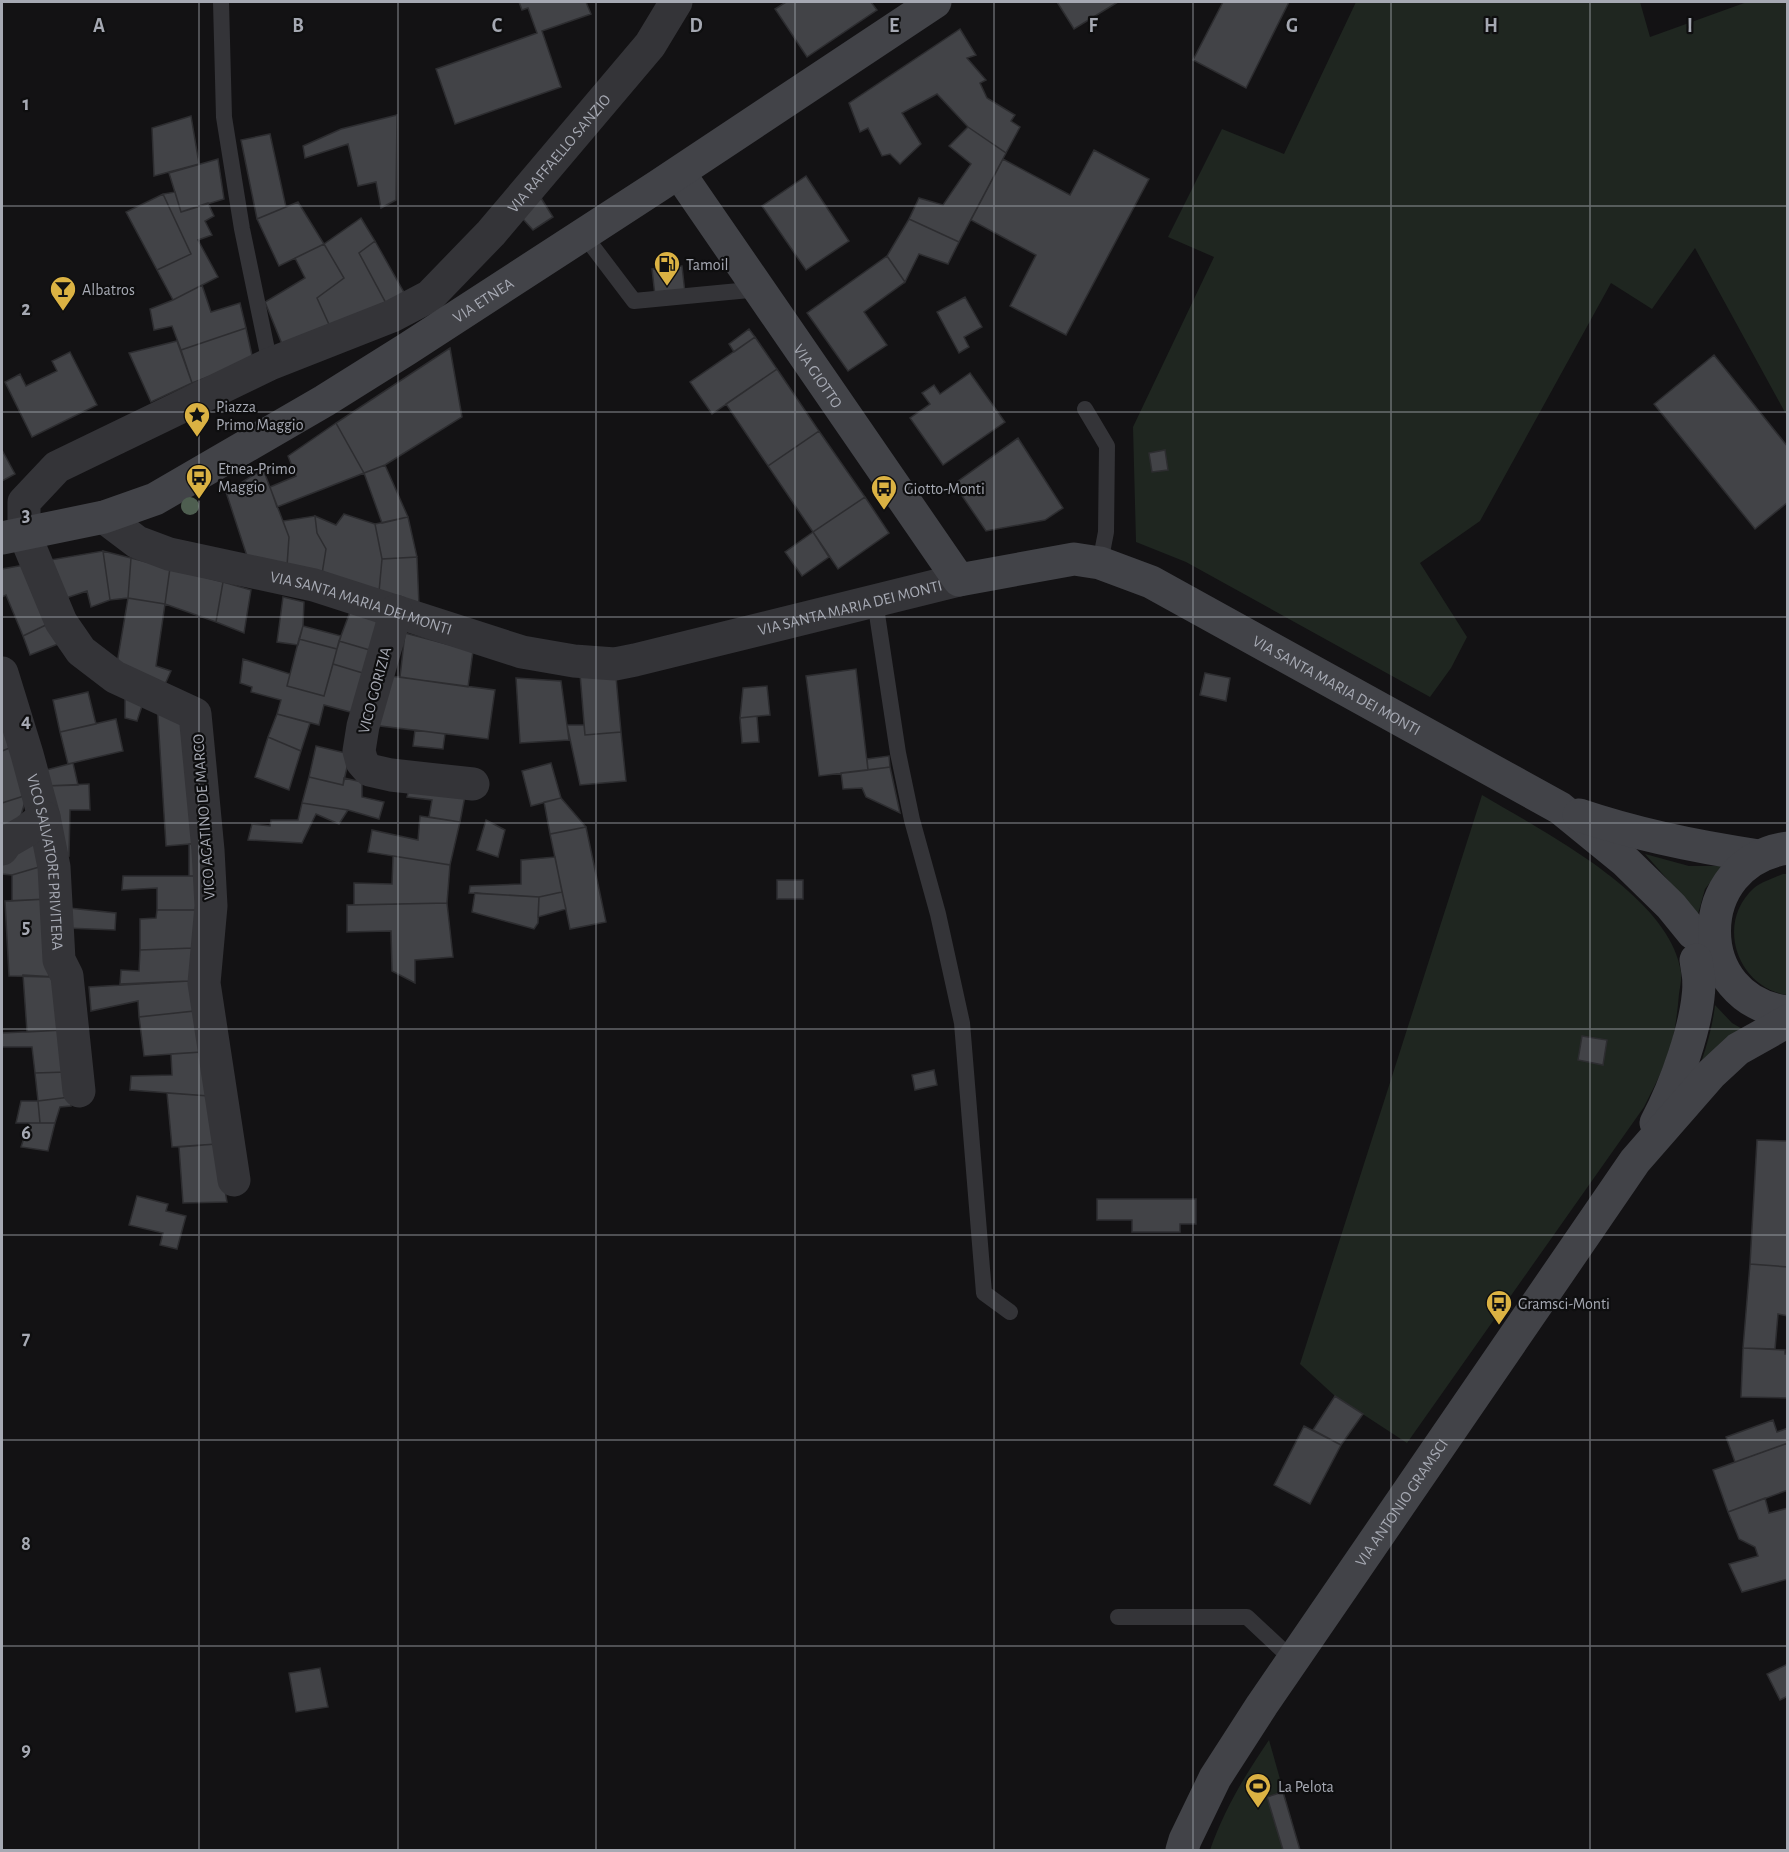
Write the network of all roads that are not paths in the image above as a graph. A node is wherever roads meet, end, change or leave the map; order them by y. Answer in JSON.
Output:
{"nodes":[{"id":1,"x":221,"y":2,"type":"edge"},
{"id":2,"x":676,"y":2,"type":"edge"},
{"id":3,"x":935,"y":2,"type":"edge"},
{"id":4,"x":679,"y":172,"type":"junction"},
{"id":5,"x":584,"y":235,"type":"junction"},
{"id":6,"x":760,"y":289,"type":"junction"},
{"id":7,"x":270,"y":363,"type":"junction"},
{"id":8,"x":1085,"y":409,"type":"dead end"},
{"id":9,"x":104,"y":517,"type":"junction"},
{"id":10,"x":13,"y":535,"type":"edge"},
{"id":11,"x":1100,"y":563,"type":"junction"},
{"id":12,"x":959,"y":580,"type":"junction"},
{"id":13,"x":875,"y":601,"type":"junction"},
{"id":14,"x":396,"y":611,"type":"junction"},
{"id":15,"x":2,"y":673,"type":"edge"},
{"id":16,"x":472,"y":784,"type":"dead end"},
{"id":17,"x":1560,"y":808,"type":"junction"},
{"id":18,"x":44,"y":817,"type":"junction"},
{"id":19,"x":2,"y":849,"type":"edge"},
{"id":20,"x":1777,"y":849,"type":"edge"},
{"id":21,"x":1704,"y":941,"type":"junction"},
{"id":22,"x":1788,"y":1012,"type":"edge"},
{"id":23,"x":1788,"y":1022,"type":"edge"},
{"id":24,"x":79,"y":1091,"type":"dead end"},
{"id":25,"x":1635,"y":1161,"type":"junction"},
{"id":26,"x":234,"y":1180,"type":"dead end"},
{"id":27,"x":1010,"y":1312,"type":"dead end"},
{"id":28,"x":1118,"y":1617,"type":"dead end"},
{"id":29,"x":1294,"y":1661,"type":"junction"},
{"id":30,"x":1182,"y":1851,"type":"edge"}],
"edges":[{"from":1,"to":7,"type":"lane"},
{"from":2,"to":7,"type":"street","name":"VIA RAFFAELLO SANZIO"},
{"from":3,"to":4,"type":"main road","name":"VIA ETNEA"},
{"from":4,"to":5,"type":"main road","name":"VIA ETNEA"},
{"from":4,"to":6,"type":"main road","name":"VIA GIOTTO"},
{"from":5,"to":6,"type":"lane"},
{"from":5,"to":9,"type":"main road","name":"VIA ETNEA"},
{"from":6,"to":12,"type":"main road","name":"VIA GIOTTO"},
{"from":7,"to":10,"type":"street","name":"VIA RAFFAELLO SANZIO"},
{"from":8,"to":11,"type":"lane"},
{"from":9,"to":10,"type":"main road","name":"VIA ETNEA"},
{"from":9,"to":14,"type":"street","name":"VIA SANTA MARIA DEI MONTI"},
{"from":10,"to":26,"type":"street","name":"VICO AGATINO DE MARCO"},
{"from":11,"to":12,"type":"main road","name":"VIA SANTA MARIA DEI MONTI"},
{"from":11,"to":17,"type":"main road","name":"VIA SANTA MARIA DEI MONTI"},
{"from":12,"to":13,"type":"street","name":"VIA SANTA MARIA DEI MONTI"},
{"from":13,"to":14,"type":"street","name":"VIA SANTA MARIA DEI MONTI"},
{"from":13,"to":27,"type":"lane"},
{"from":14,"to":16,"type":"street","name":"VICO GORIZIA"},
{"from":15,"to":18,"type":"street","name":"VICO SALVATORE PRIVITERA"},
{"from":17,"to":20,"type":"main road"},
{"from":17,"to":21,"type":"main road"},
{"from":18,"to":19,"type":"street"},
{"from":18,"to":24,"type":"street","name":"VICO SALVATORE PRIVITERA"},
{"from":20,"to":21,"type":"main road"},
{"from":21,"to":22,"type":"main road"},
{"from":21,"to":25,"type":"main road"},
{"from":23,"to":25,"type":"main road"},
{"from":25,"to":29,"type":"main road","name":"VIA ANTONIO GRAMSCI"},
{"from":28,"to":29,"type":"lane"},
{"from":29,"to":30,"type":"main road","name":"VIA ANTONIO GRAMSCI"}]}
